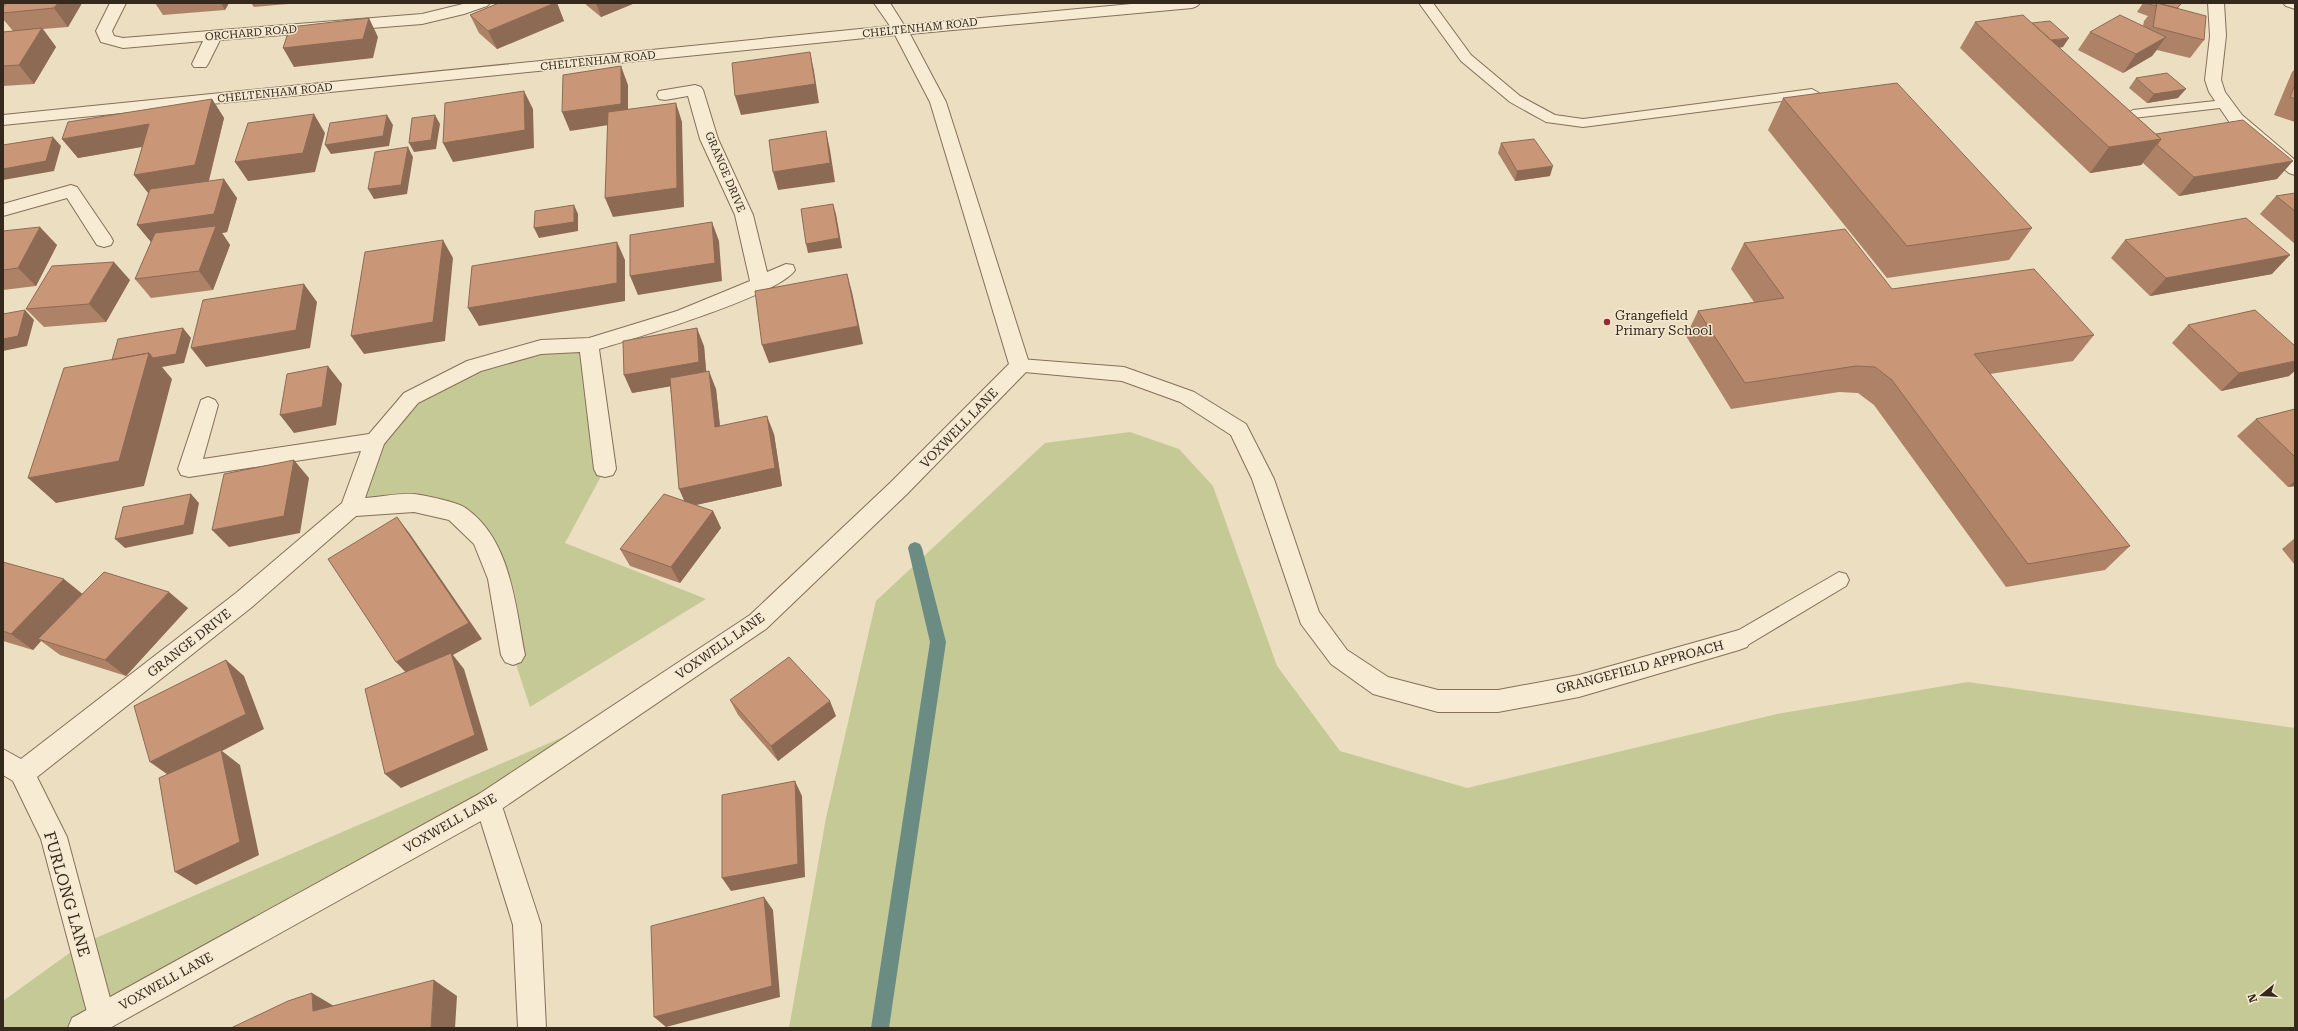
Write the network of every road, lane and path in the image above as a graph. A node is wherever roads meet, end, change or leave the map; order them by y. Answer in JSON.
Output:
{"nodes":[{"id":1,"x":118,"y":3,"type":"edge"},
{"id":2,"x":482,"y":3,"type":"edge"},
{"id":3,"x":882,"y":3,"type":"edge"},
{"id":4,"x":1192,"y":3,"type":"edge"},
{"id":5,"x":1426,"y":3,"type":"edge"},
{"id":6,"x":2216,"y":3,"type":"edge"},
{"id":7,"x":2291,"y":3,"type":"edge"},
{"id":8,"x":2295,"y":4,"type":"edge"},
{"id":9,"x":900,"y":30,"type":"junction"},
{"id":10,"x":214,"y":36,"type":"junction"},
{"id":11,"x":200,"y":64,"type":"dead end"},
{"id":12,"x":1812,"y":93,"type":"edge"},
{"id":13,"x":665,"y":95,"type":"dead end"},
{"id":14,"x":2224,"y":104,"type":"junction"},
{"id":15,"x":2133,"y":114,"type":"edge"},
{"id":16,"x":3,"y":120,"type":"edge"},
{"id":17,"x":2295,"y":169,"type":"edge"},
{"id":18,"x":3,"y":210,"type":"edge"},
{"id":19,"x":104,"y":241,"type":"dead end"},
{"id":20,"x":786,"y":270,"type":"dead end"},
{"id":21,"x":760,"y":284,"type":"junction"},
{"id":22,"x":589,"y":344,"type":"junction"},
{"id":23,"x":1020,"y":366,"type":"junction"},
{"id":24,"x":208,"y":405,"type":"dead end"},
{"id":25,"x":375,"y":441,"type":"junction"},
{"id":26,"x":605,"y":469,"type":"dead end"},
{"id":27,"x":352,"y":508,"type":"junction"},
{"id":28,"x":1839,"y":580,"type":"dead end"},
{"id":29,"x":1739,"y":640,"type":"joint"},
{"id":30,"x":513,"y":655,"type":"dead end"},
{"id":31,"x":13,"y":767,"type":"edge"},
{"id":32,"x":488,"y":803,"type":"junction"},
{"id":33,"x":91,"y":1023,"type":"edge"},
{"id":34,"x":532,"y":1028,"type":"edge"}],
"edges":[{"from":1,"to":10,"type":"street","name":"ORCHARD ROAD"},
{"from":2,"to":10,"type":"street","name":"ORCHARD ROAD"},
{"from":3,"to":9,"type":"street"},
{"from":4,"to":9,"type":"street","name":"CHELTENHAM ROAD"},
{"from":5,"to":12,"type":"lane"},
{"from":6,"to":14,"type":"street"},
{"from":7,"to":8,"type":"street"},
{"from":9,"to":16,"type":"street","name":"CHELTENHAM ROAD"},
{"from":9,"to":23,"type":"street"},
{"from":10,"to":11,"type":"street"},
{"from":13,"to":21,"type":"street","name":"GRANGE DRIVE"},
{"from":14,"to":15,"type":"lane"},
{"from":14,"to":17,"type":"street"},
{"from":18,"to":19,"type":"street"},
{"from":20,"to":21,"type":"street"},
{"from":21,"to":22,"type":"street"},
{"from":22,"to":25,"type":"street"},
{"from":22,"to":26,"type":"street"},
{"from":23,"to":29,"type":"street","name":"GRANGEFIELD APPROACH"},
{"from":23,"to":32,"type":"street","name":"VOXWELL LANE"},
{"from":24,"to":25,"type":"street"},
{"from":25,"to":27,"type":"street"},
{"from":27,"to":30,"type":"street"},
{"from":27,"to":31,"type":"street","name":"GRANGE DRIVE"},
{"from":28,"to":29,"type":"lane"},
{"from":31,"to":33,"type":"street","name":"FURLONG LANE"},
{"from":32,"to":33,"type":"street","name":"VOXWELL LANE"},
{"from":32,"to":34,"type":"street"}]}
